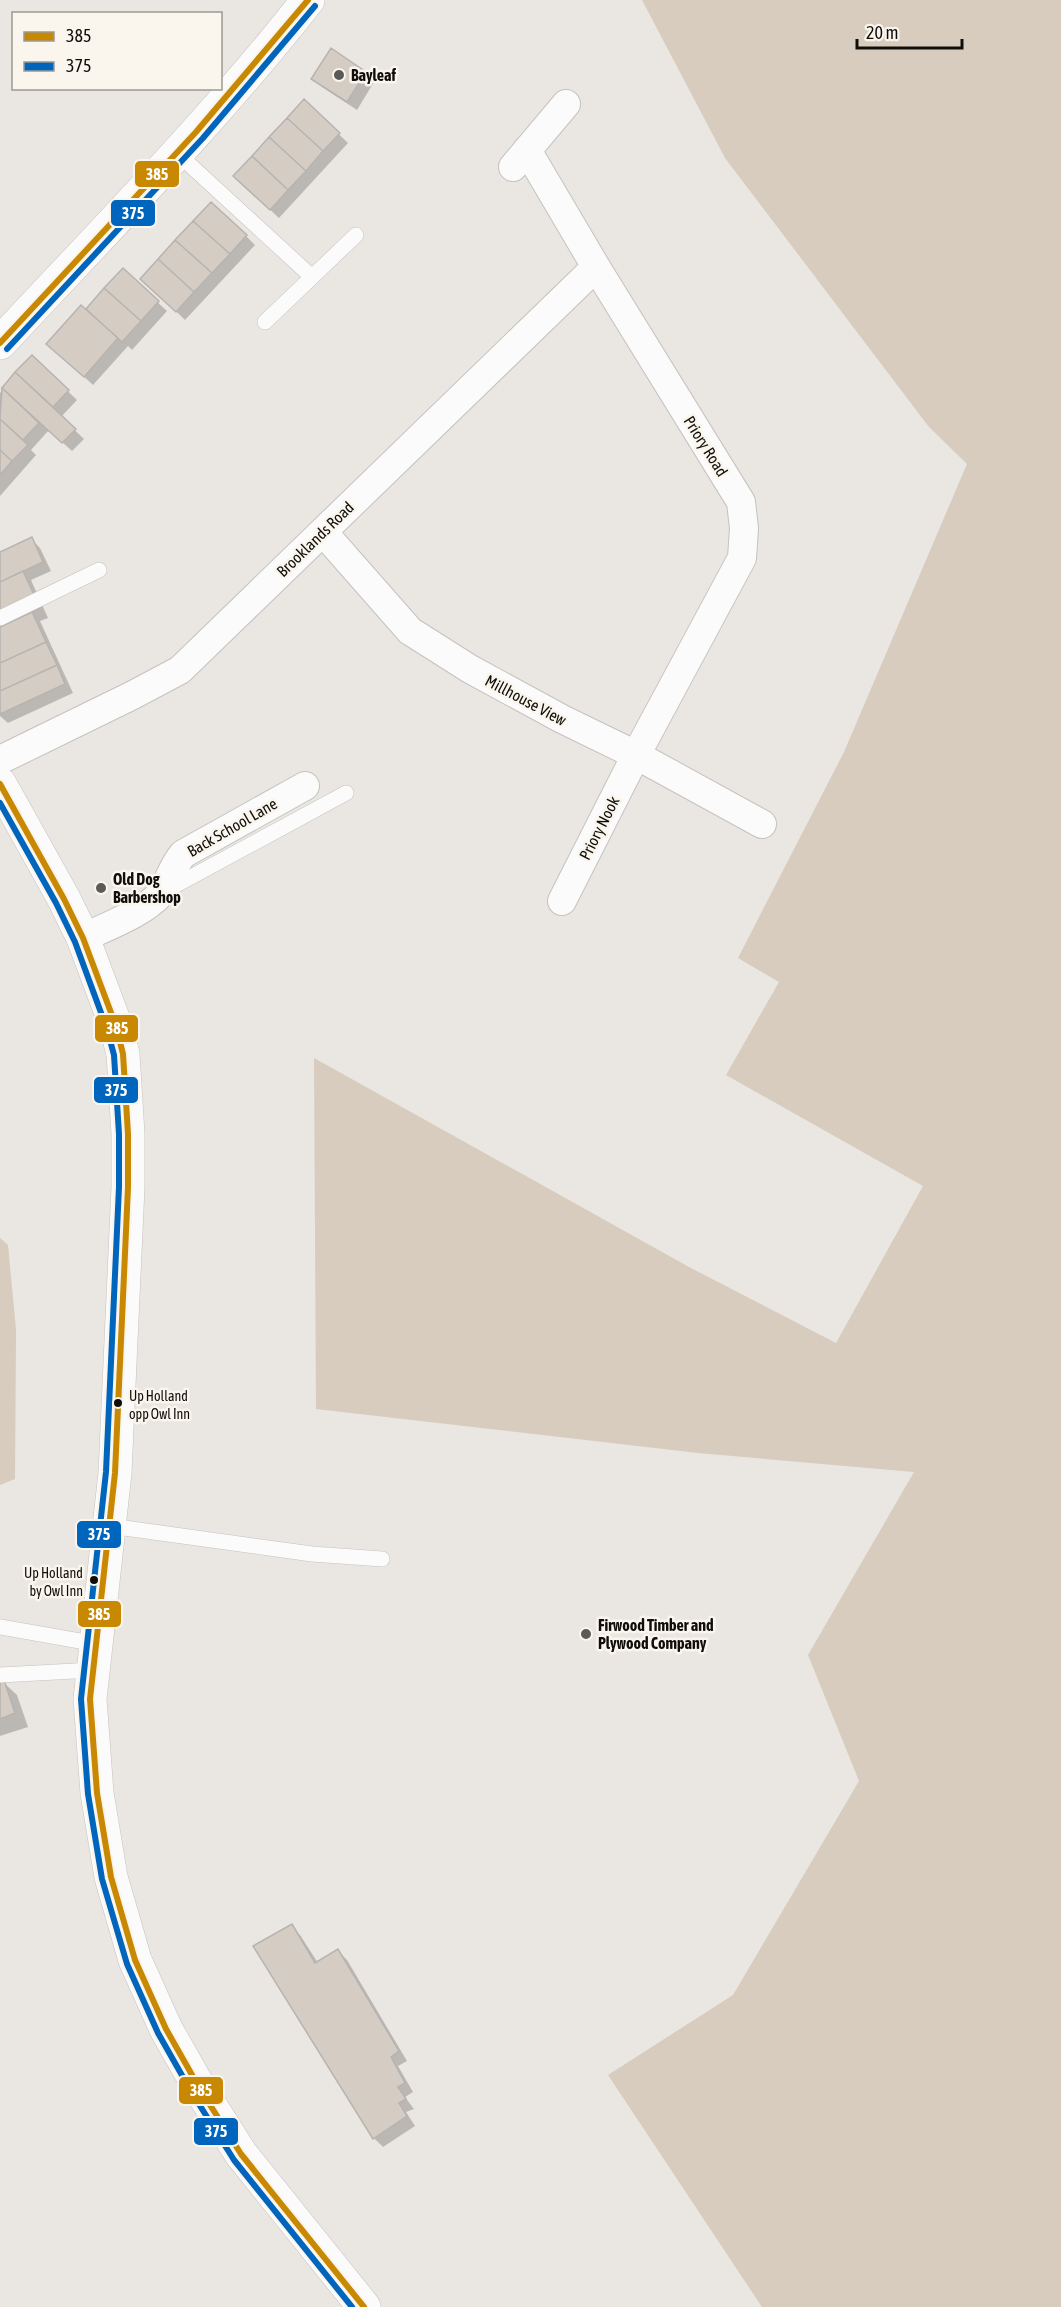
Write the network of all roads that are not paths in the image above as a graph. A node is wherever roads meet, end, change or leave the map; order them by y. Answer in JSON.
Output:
{"nodes":[{"id":1,"x":308,"y":0,"type":"edge"},
{"id":2,"x":566,"y":104,"type":"dead end"},
{"id":3,"x":177,"y":153,"type":"junction"},
{"id":4,"x":356,"y":235,"type":"dead end"},
{"id":5,"x":596,"y":267,"type":"junction"},
{"id":6,"x":312,"y":277,"type":"junction"},
{"id":7,"x":265,"y":322,"type":"dead end"},
{"id":8,"x":0,"y":343,"type":"edge"},
{"id":9,"x":323,"y":532,"type":"junction"},
{"id":10,"x":99,"y":570,"type":"dead end"},
{"id":11,"x":0,"y":618,"type":"edge"},
{"id":12,"x":636,"y":755,"type":"junction"},
{"id":13,"x":0,"y":760,"type":"edge"},
{"id":14,"x":0,"y":784,"type":"edge"},
{"id":15,"x":305,"y":786,"type":"dead end"},
{"id":16,"x":346,"y":794,"type":"dead end"},
{"id":17,"x":762,"y":824,"type":"dead end"},
{"id":18,"x":159,"y":894,"type":"junction"},
{"id":19,"x":562,"y":901,"type":"dead end"},
{"id":20,"x":83,"y":938,"type":"junction"},
{"id":21,"x":110,"y":1526,"type":"junction"},
{"id":22,"x":382,"y":1559,"type":"dead end"},
{"id":23,"x":0,"y":1627,"type":"edge"},
{"id":24,"x":95,"y":1657,"type":"junction"},
{"id":25,"x":0,"y":1675,"type":"edge"},
{"id":26,"x":364,"y":2307,"type":"edge"}],
"edges":[{"from":1,"to":3,"type":"main road"},
{"from":2,"to":5,"type":"street","name":"Priory Road"},
{"from":3,"to":6,"type":"lane"},
{"from":3,"to":8,"type":"main road"},
{"from":4,"to":6,"type":"lane"},
{"from":5,"to":9,"type":"street","name":"Brooklands Road"},
{"from":5,"to":12,"type":"street","name":"Priory Road"},
{"from":6,"to":7,"type":"lane"},
{"from":9,"to":12,"type":"street","name":"Millhouse View"},
{"from":9,"to":13,"type":"street","name":"Brooklands Road"},
{"from":10,"to":11,"type":"lane"},
{"from":12,"to":17,"type":"street","name":"Millhouse View"},
{"from":12,"to":19,"type":"street","name":"Priory Nook"},
{"from":14,"to":20,"type":"main road"},
{"from":15,"to":18,"type":"street","name":"Back School Lane"},
{"from":16,"to":18,"type":"lane"},
{"from":18,"to":20,"type":"street","name":"Back School Lane"},
{"from":20,"to":21,"type":"main road"},
{"from":21,"to":22,"type":"lane"},
{"from":21,"to":24,"type":"main road"},
{"from":23,"to":24,"type":"lane"},
{"from":24,"to":25,"type":"lane"},
{"from":24,"to":26,"type":"main road"}]}
